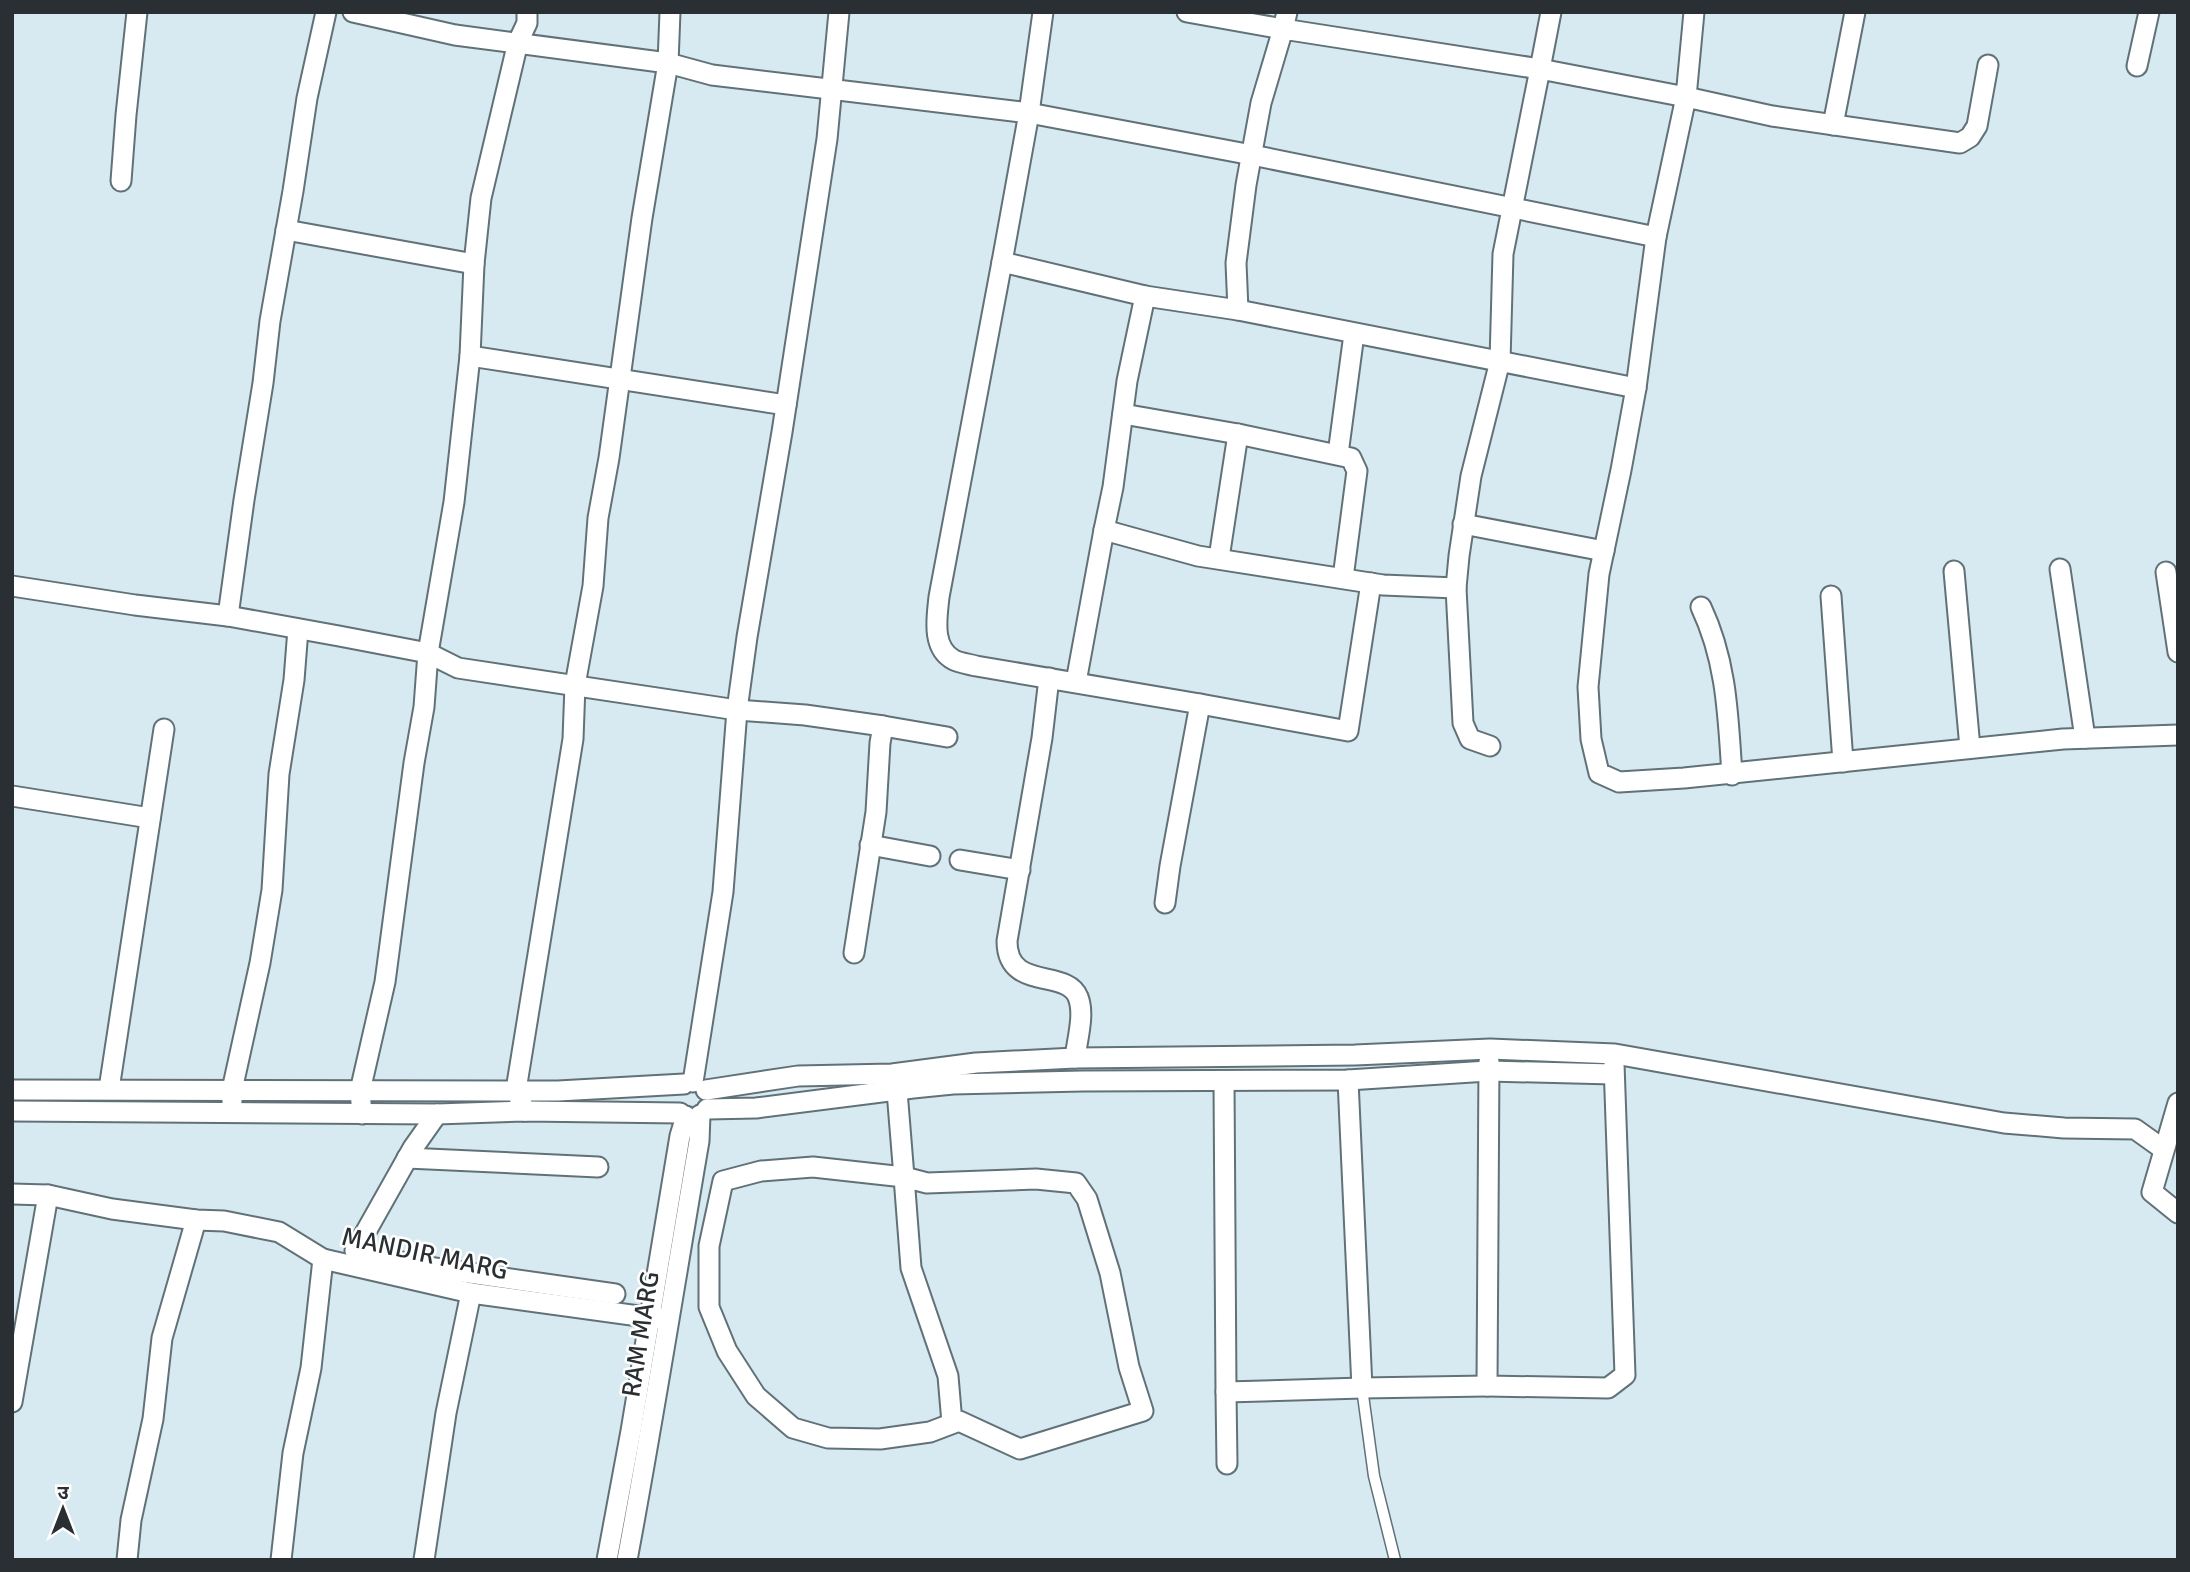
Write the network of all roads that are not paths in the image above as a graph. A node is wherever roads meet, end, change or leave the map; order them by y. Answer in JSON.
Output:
{"nodes":[{"id":1,"x":137,"y":12,"type":"edge"},
{"id":2,"x":326,"y":12,"type":"edge"},
{"id":3,"x":353,"y":12,"type":"edge"},
{"id":4,"x":527,"y":12,"type":"edge"},
{"id":5,"x":670,"y":12,"type":"edge"},
{"id":6,"x":839,"y":12,"type":"edge"},
{"id":7,"x":1043,"y":12,"type":"edge"},
{"id":8,"x":1187,"y":12,"type":"edge"},
{"id":9,"x":1551,"y":12,"type":"edge"},
{"id":10,"x":1694,"y":12,"type":"edge"},
{"id":11,"x":1855,"y":12,"type":"edge"},
{"id":12,"x":2149,"y":12,"type":"edge"},
{"id":13,"x":1285,"y":21,"type":"edge"},
{"id":14,"x":518,"y":43,"type":"junction"},
{"id":15,"x":668,"y":63,"type":"junction"},
{"id":16,"x":1988,"y":65,"type":"dead end"},
{"id":17,"x":2137,"y":66,"type":"dead end"},
{"id":18,"x":1540,"y":69,"type":"junction"},
{"id":19,"x":833,"y":88,"type":"junction"},
{"id":20,"x":1686,"y":97,"type":"junction"},
{"id":21,"x":1029,"y":113,"type":"junction"},
{"id":22,"x":1833,"y":125,"type":"junction"},
{"id":23,"x":1252,"y":155,"type":"junction"},
{"id":24,"x":121,"y":181,"type":"dead end"},
{"id":25,"x":1511,"y":209,"type":"junction"},
{"id":26,"x":286,"y":230,"type":"junction"},
{"id":27,"x":1656,"y":237,"type":"junction"},
{"id":28,"x":1002,"y":262,"type":"junction"},
{"id":29,"x":474,"y":264,"type":"junction"},
{"id":30,"x":1144,"y":296,"type":"junction"},
{"id":31,"x":1238,"y":310,"type":"junction"},
{"id":32,"x":1354,"y":334,"type":"junction"},
{"id":33,"x":470,"y":356,"type":"junction"},
{"id":34,"x":1500,"y":360,"type":"junction"},
{"id":35,"x":619,"y":379,"type":"junction"},
{"id":36,"x":1636,"y":388,"type":"junction"},
{"id":37,"x":786,"y":405,"type":"junction"},
{"id":38,"x":1123,"y":414,"type":"junction"},
{"id":39,"x":1238,"y":434,"type":"junction"},
{"id":40,"x":1338,"y":454,"type":"junction"},
{"id":41,"x":1463,"y":524,"type":"junction"},
{"id":42,"x":1104,"y":530,"type":"junction"},
{"id":43,"x":1604,"y":551,"type":"junction"},
{"id":44,"x":1219,"y":558,"type":"junction"},
{"id":45,"x":2060,"y":569,"type":"dead end"},
{"id":46,"x":1954,"y":571,"type":"dead end"},
{"id":47,"x":2166,"y":572,"type":"dead end"},
{"id":48,"x":1343,"y":578,"type":"junction"},
{"id":49,"x":1371,"y":583,"type":"junction"},
{"id":50,"x":12,"y":586,"type":"edge"},
{"id":51,"x":1455,"y":588,"type":"junction"},
{"id":52,"x":1831,"y":596,"type":"dead end"},
{"id":53,"x":1701,"y":607,"type":"dead end"},
{"id":54,"x":228,"y":616,"type":"junction"},
{"id":55,"x":298,"y":629,"type":"junction"},
{"id":56,"x":2178,"y":652,"type":"edge"},
{"id":57,"x":428,"y":653,"type":"junction"},
{"id":58,"x":1049,"y":678,"type":"junction"},
{"id":59,"x":1076,"y":682,"type":"junction"},
{"id":60,"x":575,"y":685,"type":"junction"},
{"id":61,"x":1200,"y":704,"type":"junction"},
{"id":62,"x":737,"y":710,"type":"junction"},
{"id":63,"x":883,"y":726,"type":"junction"},
{"id":64,"x":164,"y":729,"type":"dead end"},
{"id":65,"x":2178,"y":735,"type":"edge"},
{"id":66,"x":947,"y":737,"type":"dead end"},
{"id":67,"x":2085,"y":738,"type":"junction"},
{"id":68,"x":1490,"y":746,"type":"dead end"},
{"id":69,"x":1970,"y":748,"type":"junction"},
{"id":70,"x":1843,"y":762,"type":"junction"},
{"id":71,"x":1731,"y":775,"type":"junction"},
{"id":72,"x":12,"y":796,"type":"edge"},
{"id":73,"x":150,"y":818,"type":"junction"},
{"id":74,"x":870,"y":845,"type":"junction"},
{"id":75,"x":930,"y":856,"type":"dead end"},
{"id":76,"x":960,"y":860,"type":"dead end"},
{"id":77,"x":1020,"y":870,"type":"junction"},
{"id":78,"x":1165,"y":903,"type":"dead end"},
{"id":79,"x":854,"y":953,"type":"dead end"},
{"id":80,"x":1490,"y":1049,"type":"junction"},
{"id":81,"x":1615,"y":1054,"type":"junction"},
{"id":82,"x":1075,"y":1058,"type":"junction"},
{"id":83,"x":1488,"y":1071,"type":"junction"},
{"id":84,"x":1613,"y":1074,"type":"junction"},
{"id":85,"x":1348,"y":1080,"type":"junction"},
{"id":86,"x":1224,"y":1081,"type":"junction"},
{"id":87,"x":109,"y":1089,"type":"junction"},
{"id":88,"x":12,"y":1090,"type":"edge"},
{"id":89,"x":232,"y":1090,"type":"junction"},
{"id":90,"x":516,"y":1090,"type":"junction"},
{"id":91,"x":360,"y":1091,"type":"junction"},
{"id":92,"x":897,"y":1091,"type":"junction"},
{"id":93,"x":694,"y":1101,"type":"junction"},
{"id":94,"x":2178,"y":1103,"type":"edge"},
{"id":95,"x":12,"y":1111,"type":"edge"},
{"id":96,"x":525,"y":1111,"type":"junction"},
{"id":97,"x":232,"y":1113,"type":"junction"},
{"id":98,"x":362,"y":1114,"type":"junction"},
{"id":99,"x":437,"y":1114,"type":"junction"},
{"id":100,"x":2163,"y":1149,"type":"junction"},
{"id":101,"x":407,"y":1158,"type":"junction"},
{"id":102,"x":598,"y":1167,"type":"dead end"},
{"id":103,"x":904,"y":1177,"type":"junction"},
{"id":104,"x":12,"y":1194,"type":"edge"},
{"id":105,"x":48,"y":1195,"type":"junction"},
{"id":106,"x":2178,"y":1213,"type":"edge"},
{"id":107,"x":196,"y":1220,"type":"junction"},
{"id":108,"x":323,"y":1259,"type":"junction"},
{"id":109,"x":471,"y":1293,"type":"junction"},
{"id":110,"x":615,"y":1294,"type":"dead end"},
{"id":111,"x":659,"y":1319,"type":"junction"},
{"id":112,"x":1487,"y":1386,"type":"junction"},
{"id":113,"x":1362,"y":1388,"type":"junction"},
{"id":114,"x":1226,"y":1392,"type":"junction"},
{"id":115,"x":12,"y":1402,"type":"edge"},
{"id":116,"x":953,"y":1423,"type":"junction"},
{"id":117,"x":1227,"y":1464,"type":"dead end"},
{"id":118,"x":127,"y":1560,"type":"edge"},
{"id":119,"x":281,"y":1560,"type":"edge"},
{"id":120,"x":424,"y":1560,"type":"edge"},
{"id":121,"x":607,"y":1560,"type":"edge"},
{"id":122,"x":627,"y":1560,"type":"edge"},
{"id":123,"x":1395,"y":1560,"type":"edge"}],
"edges":[{"from":1,"to":24,"type":"street"},
{"from":2,"to":26,"type":"street"},
{"from":3,"to":14,"type":"street"},
{"from":4,"to":14,"type":"street"},
{"from":5,"to":15,"type":"street"},
{"from":6,"to":19,"type":"street","name":"RAM MARG"},
{"from":7,"to":21,"type":"street"},
{"from":8,"to":13,"type":"street"},
{"from":9,"to":18,"type":"street"},
{"from":10,"to":20,"type":"street"},
{"from":11,"to":22,"type":"street"},
{"from":12,"to":17,"type":"street"},
{"from":13,"to":18,"type":"street"},
{"from":13,"to":23,"type":"street"},
{"from":14,"to":15,"type":"street"},
{"from":14,"to":29,"type":"street"},
{"from":15,"to":19,"type":"street"},
{"from":15,"to":35,"type":"street"},
{"from":16,"to":22,"type":"street"},
{"from":18,"to":20,"type":"street"},
{"from":18,"to":25,"type":"street"},
{"from":19,"to":21,"type":"street"},
{"from":19,"to":37,"type":"street","name":"RAM MARG"},
{"from":20,"to":22,"type":"street"},
{"from":20,"to":27,"type":"street"},
{"from":21,"to":23,"type":"street"},
{"from":21,"to":28,"type":"street"},
{"from":23,"to":25,"type":"street"},
{"from":23,"to":31,"type":"street"},
{"from":25,"to":27,"type":"street"},
{"from":25,"to":34,"type":"street"},
{"from":26,"to":29,"type":"street"},
{"from":26,"to":54,"type":"street"},
{"from":27,"to":36,"type":"street"},
{"from":28,"to":30,"type":"street"},
{"from":28,"to":58,"type":"street"},
{"from":29,"to":33,"type":"street"},
{"from":30,"to":31,"type":"street"},
{"from":30,"to":38,"type":"street"},
{"from":31,"to":32,"type":"street"},
{"from":32,"to":34,"type":"street"},
{"from":32,"to":40,"type":"street"},
{"from":33,"to":35,"type":"street"},
{"from":33,"to":57,"type":"street"},
{"from":34,"to":36,"type":"street"},
{"from":34,"to":41,"type":"street"},
{"from":35,"to":37,"type":"street"},
{"from":35,"to":60,"type":"street"},
{"from":36,"to":43,"type":"street"},
{"from":37,"to":62,"type":"street","name":"RAM MARG"},
{"from":38,"to":39,"type":"street"},
{"from":38,"to":42,"type":"street"},
{"from":39,"to":40,"type":"street"},
{"from":39,"to":44,"type":"street"},
{"from":40,"to":48,"type":"street"},
{"from":41,"to":43,"type":"street"},
{"from":41,"to":51,"type":"street"},
{"from":42,"to":44,"type":"street"},
{"from":42,"to":59,"type":"street"},
{"from":43,"to":71,"type":"street"},
{"from":44,"to":48,"type":"street"},
{"from":45,"to":67,"type":"street"},
{"from":46,"to":69,"type":"street"},
{"from":47,"to":56,"type":"street"},
{"from":48,"to":49,"type":"street"},
{"from":49,"to":51,"type":"street"},
{"from":49,"to":61,"type":"street"},
{"from":50,"to":54,"type":"street"},
{"from":51,"to":68,"type":"street"},
{"from":52,"to":70,"type":"street"},
{"from":53,"to":71,"type":"street"},
{"from":54,"to":55,"type":"street"},
{"from":55,"to":57,"type":"street"},
{"from":55,"to":89,"type":"street"},
{"from":57,"to":60,"type":"street"},
{"from":57,"to":91,"type":"street"},
{"from":58,"to":59,"type":"street"},
{"from":58,"to":77,"type":"street"},
{"from":59,"to":61,"type":"street"},
{"from":60,"to":62,"type":"street"},
{"from":60,"to":90,"type":"street"},
{"from":61,"to":78,"type":"street"},
{"from":62,"to":63,"type":"street"},
{"from":62,"to":93,"type":"street","name":"RAM MARG"},
{"from":63,"to":66,"type":"street"},
{"from":63,"to":74,"type":"street"},
{"from":64,"to":73,"type":"street"},
{"from":65,"to":67,"type":"street"},
{"from":67,"to":69,"type":"street"},
{"from":69,"to":70,"type":"street"},
{"from":70,"to":71,"type":"street"},
{"from":72,"to":73,"type":"street"},
{"from":73,"to":87,"type":"street"},
{"from":74,"to":75,"type":"street"},
{"from":74,"to":79,"type":"street"},
{"from":76,"to":77,"type":"street"},
{"from":77,"to":82,"type":"street"},
{"from":80,"to":81,"type":"street"},
{"from":80,"to":82,"type":"street"},
{"from":80,"to":83,"type":"street"},
{"from":81,"to":84,"type":"street"},
{"from":81,"to":100,"type":"street"},
{"from":82,"to":93,"type":"street"},
{"from":83,"to":84,"type":"street"},
{"from":83,"to":85,"type":"street"},
{"from":83,"to":112,"type":"street"},
{"from":84,"to":112,"type":"street"},
{"from":85,"to":86,"type":"street"},
{"from":85,"to":113,"type":"street"},
{"from":86,"to":92,"type":"street"},
{"from":86,"to":114,"type":"street"},
{"from":87,"to":88,"type":"street"},
{"from":87,"to":89,"type":"street"},
{"from":89,"to":91,"type":"street"},
{"from":89,"to":97,"type":"street"},
{"from":90,"to":91,"type":"street"},
{"from":90,"to":93,"type":"street"},
{"from":90,"to":96,"type":"street"},
{"from":91,"to":98,"type":"street"},
{"from":92,"to":93,"type":"street"},
{"from":92,"to":103,"type":"street"},
{"from":93,"to":96,"type":"street"},
{"from":93,"to":111,"type":"street","name":"RAM MARG"},
{"from":94,"to":100,"type":"street"},
{"from":95,"to":97,"type":"street"},
{"from":96,"to":99,"type":"street"},
{"from":97,"to":98,"type":"street"},
{"from":98,"to":99,"type":"street"},
{"from":99,"to":101,"type":"street"},
{"from":100,"to":106,"type":"street"},
{"from":101,"to":102,"type":"street"},
{"from":101,"to":110,"type":"street"},
{"from":103,"to":116,"type":"street"},
{"from":103,"to":116,"type":"street"},
{"from":103,"to":116,"type":"street"},
{"from":104,"to":105,"type":"street","name":"MANDIR MARG"},
{"from":105,"to":107,"type":"street","name":"MANDIR MARG"},
{"from":105,"to":115,"type":"street"},
{"from":107,"to":108,"type":"street","name":"MANDIR MARG"},
{"from":107,"to":118,"type":"street"},
{"from":108,"to":109,"type":"street","name":"MANDIR MARG"},
{"from":108,"to":119,"type":"street"},
{"from":109,"to":111,"type":"street","name":"MANDIR MARG"},
{"from":109,"to":120,"type":"street"},
{"from":111,"to":121,"type":"street"},
{"from":111,"to":122,"type":"street","name":"RAM MARG"},
{"from":112,"to":113,"type":"street"},
{"from":113,"to":114,"type":"street"},
{"from":113,"to":123,"type":"lane"},
{"from":114,"to":117,"type":"street"}]}
